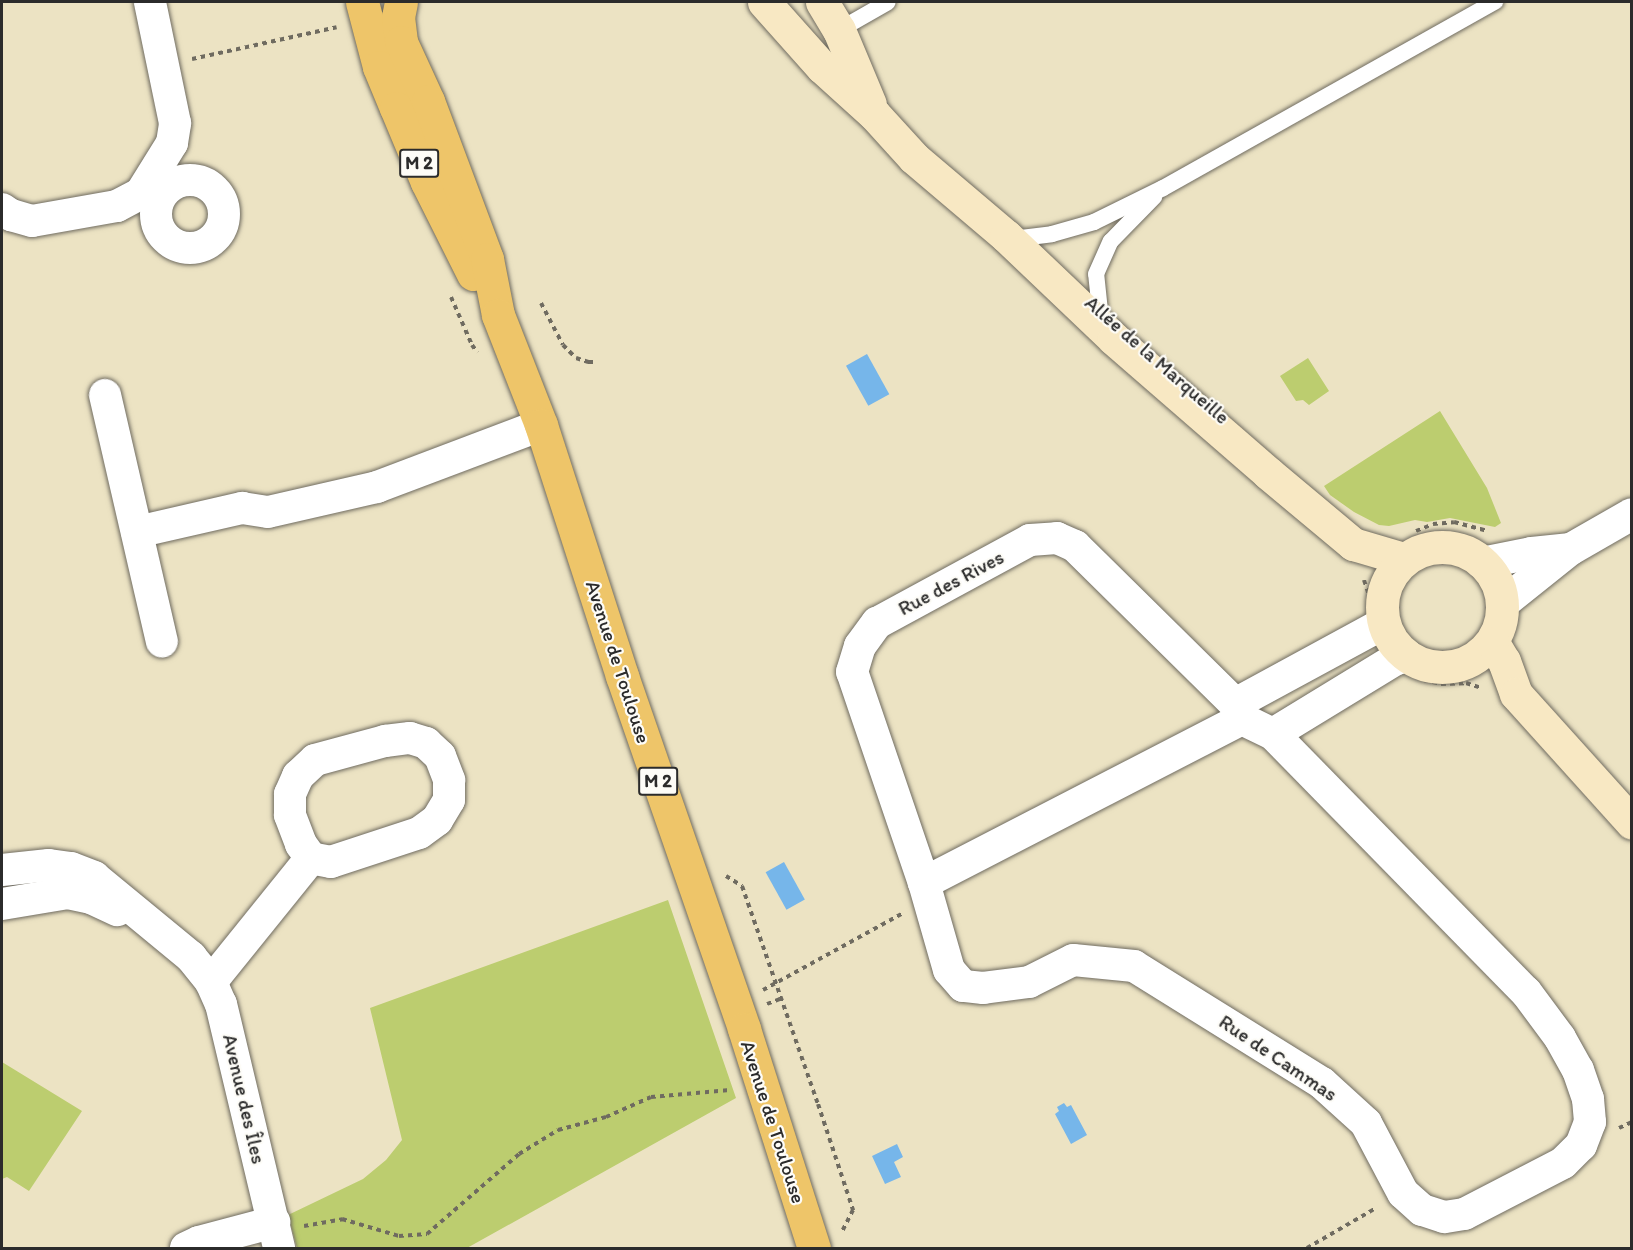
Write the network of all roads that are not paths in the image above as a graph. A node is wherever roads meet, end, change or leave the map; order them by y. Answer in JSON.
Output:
{"nodes":[{"id":1,"x":150,"y":2,"type":"edge"},
{"id":2,"x":401,"y":2,"type":"edge"},
{"id":3,"x":764,"y":2,"type":"edge"},
{"id":4,"x":822,"y":2,"type":"edge"},
{"id":5,"x":888,"y":2,"type":"edge"},
{"id":6,"x":1495,"y":2,"type":"edge"},
{"id":7,"x":352,"y":14,"type":"edge"},
{"id":8,"x":839,"y":30,"type":"junction"},
{"id":9,"x":874,"y":114,"type":"junction"},
{"id":10,"x":167,"y":175,"type":"junction"},
{"id":11,"x":1163,"y":188,"type":"junction"},
{"id":12,"x":156,"y":205,"type":"junction"},
{"id":13,"x":117,"y":206,"type":"junction"},
{"id":14,"x":2,"y":209,"type":"edge"},
{"id":15,"x":1006,"y":236,"type":"junction"},
{"id":16,"x":498,"y":315,"type":"junction"},
{"id":17,"x":1114,"y":339,"type":"junction"},
{"id":18,"x":105,"y":395,"type":"dead end"},
{"id":19,"x":541,"y":425,"type":"junction"},
{"id":20,"x":1632,"y":514,"type":"edge"},
{"id":21,"x":137,"y":532,"type":"junction"},
{"id":22,"x":1353,"y":544,"type":"junction"},
{"id":23,"x":1408,"y":545,"type":"junction"},
{"id":24,"x":1571,"y":549,"type":"junction"},
{"id":25,"x":1482,"y":563,"type":"junction"},
{"id":26,"x":1384,"y":588,"type":"junction"},
{"id":27,"x":1502,"y":604,"type":"junction"},
{"id":28,"x":1384,"y":623,"type":"junction"},
{"id":29,"x":162,"y":642,"type":"dead end"},
{"id":30,"x":1493,"y":643,"type":"junction"},
{"id":31,"x":1407,"y":656,"type":"junction"},
{"id":32,"x":1456,"y":666,"type":"junction"},
{"id":33,"x":1516,"y":694,"type":"junction"},
{"id":34,"x":1239,"y":712,"type":"junction"},
{"id":35,"x":1273,"y":734,"type":"junction"},
{"id":36,"x":1632,"y":823,"type":"edge"},
{"id":37,"x":311,"y":858,"type":"junction"},
{"id":38,"x":2,"y":870,"type":"edge"},
{"id":39,"x":924,"y":883,"type":"junction"},
{"id":40,"x":2,"y":904,"type":"edge"},
{"id":41,"x":191,"y":957,"type":"junction"},
{"id":42,"x":211,"y":982,"type":"junction"},
{"id":43,"x":276,"y":1235,"type":"edge"},
{"id":44,"x":826,"y":1245,"type":"edge"},
{"id":45,"x":186,"y":1248,"type":"edge"}],
"edges":[{"from":1,"to":10,"type":"street"},
{"from":2,"to":16,"type":"main road","name":"Avenue de Toulouse","number":"M 2"},
{"from":3,"to":9,"type":"street","name":"Allée de la Marqueille"},
{"from":4,"to":8,"type":"street","name":"Allée de la Marqueille"},
{"from":5,"to":8,"type":"lane"},
{"from":6,"to":11,"type":"lane"},
{"from":7,"to":16,"type":"main road","name":"Avenue de Toulouse","number":"M 2"},
{"from":8,"to":9,"type":"street","name":"Allée de la Marqueille"},
{"from":9,"to":15,"type":"street","name":"Allée de la Marqueille"},
{"from":10,"to":12,"type":"street"},
{"from":10,"to":12,"type":"street"},
{"from":10,"to":13,"type":"street"},
{"from":11,"to":15,"type":"lane"},
{"from":11,"to":17,"type":"lane"},
{"from":12,"to":13,"type":"street"},
{"from":13,"to":14,"type":"street"},
{"from":15,"to":17,"type":"street","name":"Allée de la Marqueille"},
{"from":16,"to":19,"type":"main road","name":"Avenue de Toulouse","number":"M 2"},
{"from":17,"to":22,"type":"street","name":"Allée de la Marqueille"},
{"from":18,"to":21,"type":"street"},
{"from":19,"to":21,"type":"street"},
{"from":19,"to":44,"type":"main road","name":"Avenue de Toulouse","number":"M 2"},
{"from":20,"to":24,"type":"street"},
{"from":21,"to":29,"type":"street"},
{"from":22,"to":23,"type":"street","name":"Allée de la Marqueille"},
{"from":22,"to":26,"type":"street","name":"Allée de la Marqueille"},
{"from":23,"to":25,"type":"street"},
{"from":23,"to":26,"type":"street"},
{"from":24,"to":25,"type":"street"},
{"from":24,"to":27,"type":"street"},
{"from":25,"to":27,"type":"street"},
{"from":26,"to":28,"type":"street"},
{"from":27,"to":30,"type":"street"},
{"from":28,"to":31,"type":"street"},
{"from":28,"to":34,"type":"street"},
{"from":30,"to":32,"type":"street"},
{"from":30,"to":33,"type":"street"},
{"from":31,"to":32,"type":"street"},
{"from":31,"to":35,"type":"street"},
{"from":32,"to":33,"type":"street"},
{"from":33,"to":36,"type":"street"},
{"from":34,"to":35,"type":"street","name":"Rue de Cammas"},
{"from":34,"to":39,"type":"street"},
{"from":34,"to":39,"type":"street","name":"Rue des Rives"},
{"from":35,"to":39,"type":"street","name":"Rue de Cammas"},
{"from":37,"to":37,"type":"street"},
{"from":37,"to":42,"type":"street"},
{"from":38,"to":41,"type":"street","name":"Avenue des Îles"},
{"from":40,"to":41,"type":"street","name":"Avenue des Îles"},
{"from":41,"to":42,"type":"street","name":"Avenue des Îles"},
{"from":42,"to":43,"type":"street","name":"Avenue des Îles"},
{"from":43,"to":45,"type":"street"}]}
